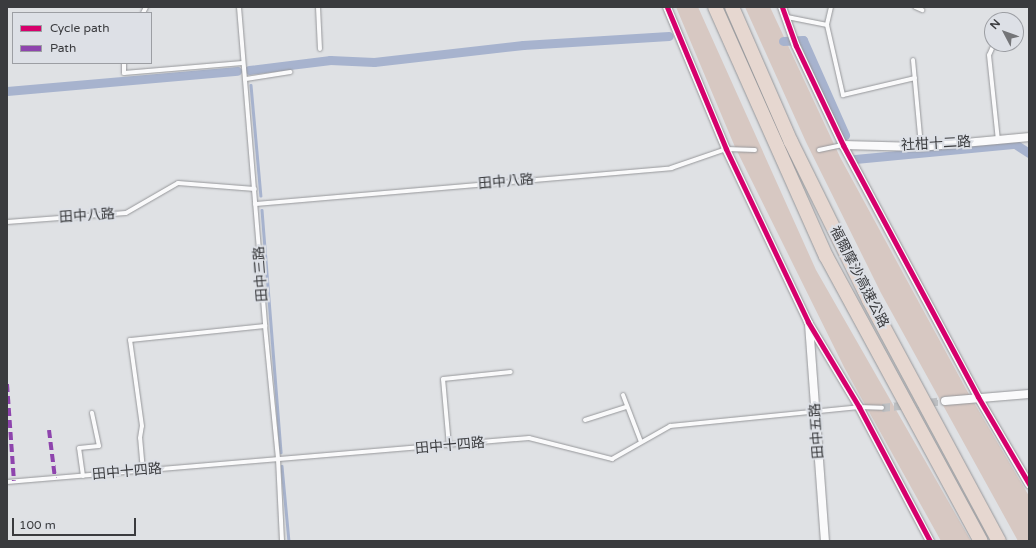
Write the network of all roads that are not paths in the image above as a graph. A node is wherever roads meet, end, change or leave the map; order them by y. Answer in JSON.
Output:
{"nodes":[{"id":1,"x":240,"y":7,"type":"edge"},
{"id":2,"x":318,"y":7,"type":"edge"},
{"id":3,"x":667,"y":7,"type":"edge"},
{"id":4,"x":715,"y":7,"type":"edge"},
{"id":5,"x":732,"y":7,"type":"edge"},
{"id":6,"x":782,"y":7,"type":"edge"},
{"id":7,"x":786,"y":7,"type":"edge"},
{"id":8,"x":831,"y":7,"type":"edge"},
{"id":9,"x":915,"y":7,"type":"edge"},
{"id":10,"x":922,"y":10,"type":"dead end"},
{"id":11,"x":787,"y":17,"type":"junction"},
{"id":12,"x":827,"y":25,"type":"junction"},
{"id":13,"x":320,"y":49,"type":"dead end"},
{"id":14,"x":990,"y":52,"type":"edge"},
{"id":15,"x":914,"y":60,"type":"dead end"},
{"id":16,"x":243,"y":63,"type":"junction"},
{"id":17,"x":124,"y":64,"type":"edge"},
{"id":18,"x":290,"y":72,"type":"dead end"},
{"id":19,"x":915,"y":78,"type":"junction"},
{"id":20,"x":246,"y":79,"type":"junction"},
{"id":21,"x":1029,"y":137,"type":"edge"},
{"id":22,"x":998,"y":140,"type":"junction"},
{"id":23,"x":843,"y":145,"type":"junction"},
{"id":24,"x":921,"y":147,"type":"junction"},
{"id":25,"x":726,"y":149,"type":"junction"},
{"id":26,"x":755,"y":150,"type":"dead end"},
{"id":27,"x":819,"y":150,"type":"dead end"},
{"id":28,"x":255,"y":189,"type":"junction"},
{"id":29,"x":255,"y":204,"type":"junction"},
{"id":30,"x":7,"y":222,"type":"edge"},
{"id":31,"x":808,"y":322,"type":"junction"},
{"id":32,"x":265,"y":326,"type":"junction"},
{"id":33,"x":511,"y":372,"type":"dead end"},
{"id":34,"x":1029,"y":394,"type":"edge"},
{"id":35,"x":623,"y":395,"type":"dead end"},
{"id":36,"x":978,"y":397,"type":"junction"},
{"id":37,"x":945,"y":401,"type":"tunnel mouth"},
{"id":38,"x":626,"y":407,"type":"junction"},
{"id":39,"x":859,"y":407,"type":"junction"},
{"id":40,"x":882,"y":408,"type":"tunnel mouth"},
{"id":41,"x":92,"y":413,"type":"dead end"},
{"id":42,"x":816,"y":413,"type":"junction"},
{"id":43,"x":585,"y":420,"type":"dead end"},
{"id":44,"x":641,"y":442,"type":"junction"},
{"id":45,"x":449,"y":446,"type":"junction"},
{"id":46,"x":278,"y":459,"type":"junction"},
{"id":47,"x":143,"y":471,"type":"junction"},
{"id":48,"x":83,"y":476,"type":"junction"},
{"id":49,"x":7,"y":482,"type":"edge"},
{"id":50,"x":1029,"y":484,"type":"edge"},
{"id":51,"x":282,"y":541,"type":"edge"},
{"id":52,"x":826,"y":541,"type":"edge"},
{"id":53,"x":930,"y":541,"type":"edge"},
{"id":54,"x":981,"y":541,"type":"edge"},
{"id":55,"x":999,"y":541,"type":"edge"}],
"edges":[{"from":1,"to":16,"type":"lane","name":"田中三路"},
{"from":2,"to":13,"type":"lane"},
{"from":3,"to":25,"type":"street"},
{"from":4,"to":54,"type":"highway","name":"福爾摩沙高速公路"},
{"from":5,"to":55,"type":"highway","name":"福爾摩沙高速公路"},
{"from":6,"to":11,"type":"street"},
{"from":7,"to":11,"type":"street"},
{"from":8,"to":12,"type":"lane"},
{"from":9,"to":10,"type":"lane"},
{"from":11,"to":12,"type":"lane"},
{"from":11,"to":23,"type":"street"},
{"from":12,"to":19,"type":"lane"},
{"from":14,"to":22,"type":"lane"},
{"from":15,"to":19,"type":"lane"},
{"from":16,"to":17,"type":"lane"},
{"from":16,"to":20,"type":"lane","name":"田中三路"},
{"from":18,"to":20,"type":"lane"},
{"from":19,"to":24,"type":"lane"},
{"from":20,"to":28,"type":"lane","name":"田中三路"},
{"from":21,"to":22,"type":"street","name":"社柑十二路"},
{"from":22,"to":24,"type":"street","name":"社柑十二路"},
{"from":23,"to":24,"type":"street","name":"社柑十二路"},
{"from":23,"to":27,"type":"lane"},
{"from":23,"to":36,"type":"street"},
{"from":25,"to":26,"type":"lane","name":"田中八路"},
{"from":25,"to":29,"type":"lane","name":"田中八路"},
{"from":25,"to":31,"type":"street"},
{"from":28,"to":29,"type":"lane","name":"田中三路"},
{"from":28,"to":30,"type":"lane","name":"田中八路"},
{"from":29,"to":32,"type":"lane","name":"田中三路"},
{"from":31,"to":39,"type":"street"},
{"from":31,"to":42,"type":"street","name":"田中五路"},
{"from":32,"to":46,"type":"lane","name":"田中三路"},
{"from":32,"to":47,"type":"lane"},
{"from":33,"to":45,"type":"lane"},
{"from":34,"to":36,"type":"street"},
{"from":35,"to":38,"type":"lane"},
{"from":36,"to":37,"type":"street"},
{"from":36,"to":50,"type":"street"},
{"from":38,"to":43,"type":"lane"},
{"from":38,"to":44,"type":"lane"},
{"from":39,"to":40,"type":"lane","name":"田中十四路"},
{"from":39,"to":42,"type":"lane","name":"田中十四路"},
{"from":39,"to":53,"type":"street"},
{"from":41,"to":48,"type":"lane"},
{"from":42,"to":44,"type":"lane","name":"田中十四路"},
{"from":42,"to":52,"type":"street","name":"田中五路"},
{"from":44,"to":45,"type":"lane","name":"田中十四路"},
{"from":45,"to":46,"type":"lane","name":"田中十四路"},
{"from":46,"to":47,"type":"lane","name":"田中十四路"},
{"from":46,"to":51,"type":"lane","name":"田中三路"},
{"from":47,"to":48,"type":"lane","name":"田中十四路"},
{"from":48,"to":49,"type":"lane","name":"田中十四路"}]}
